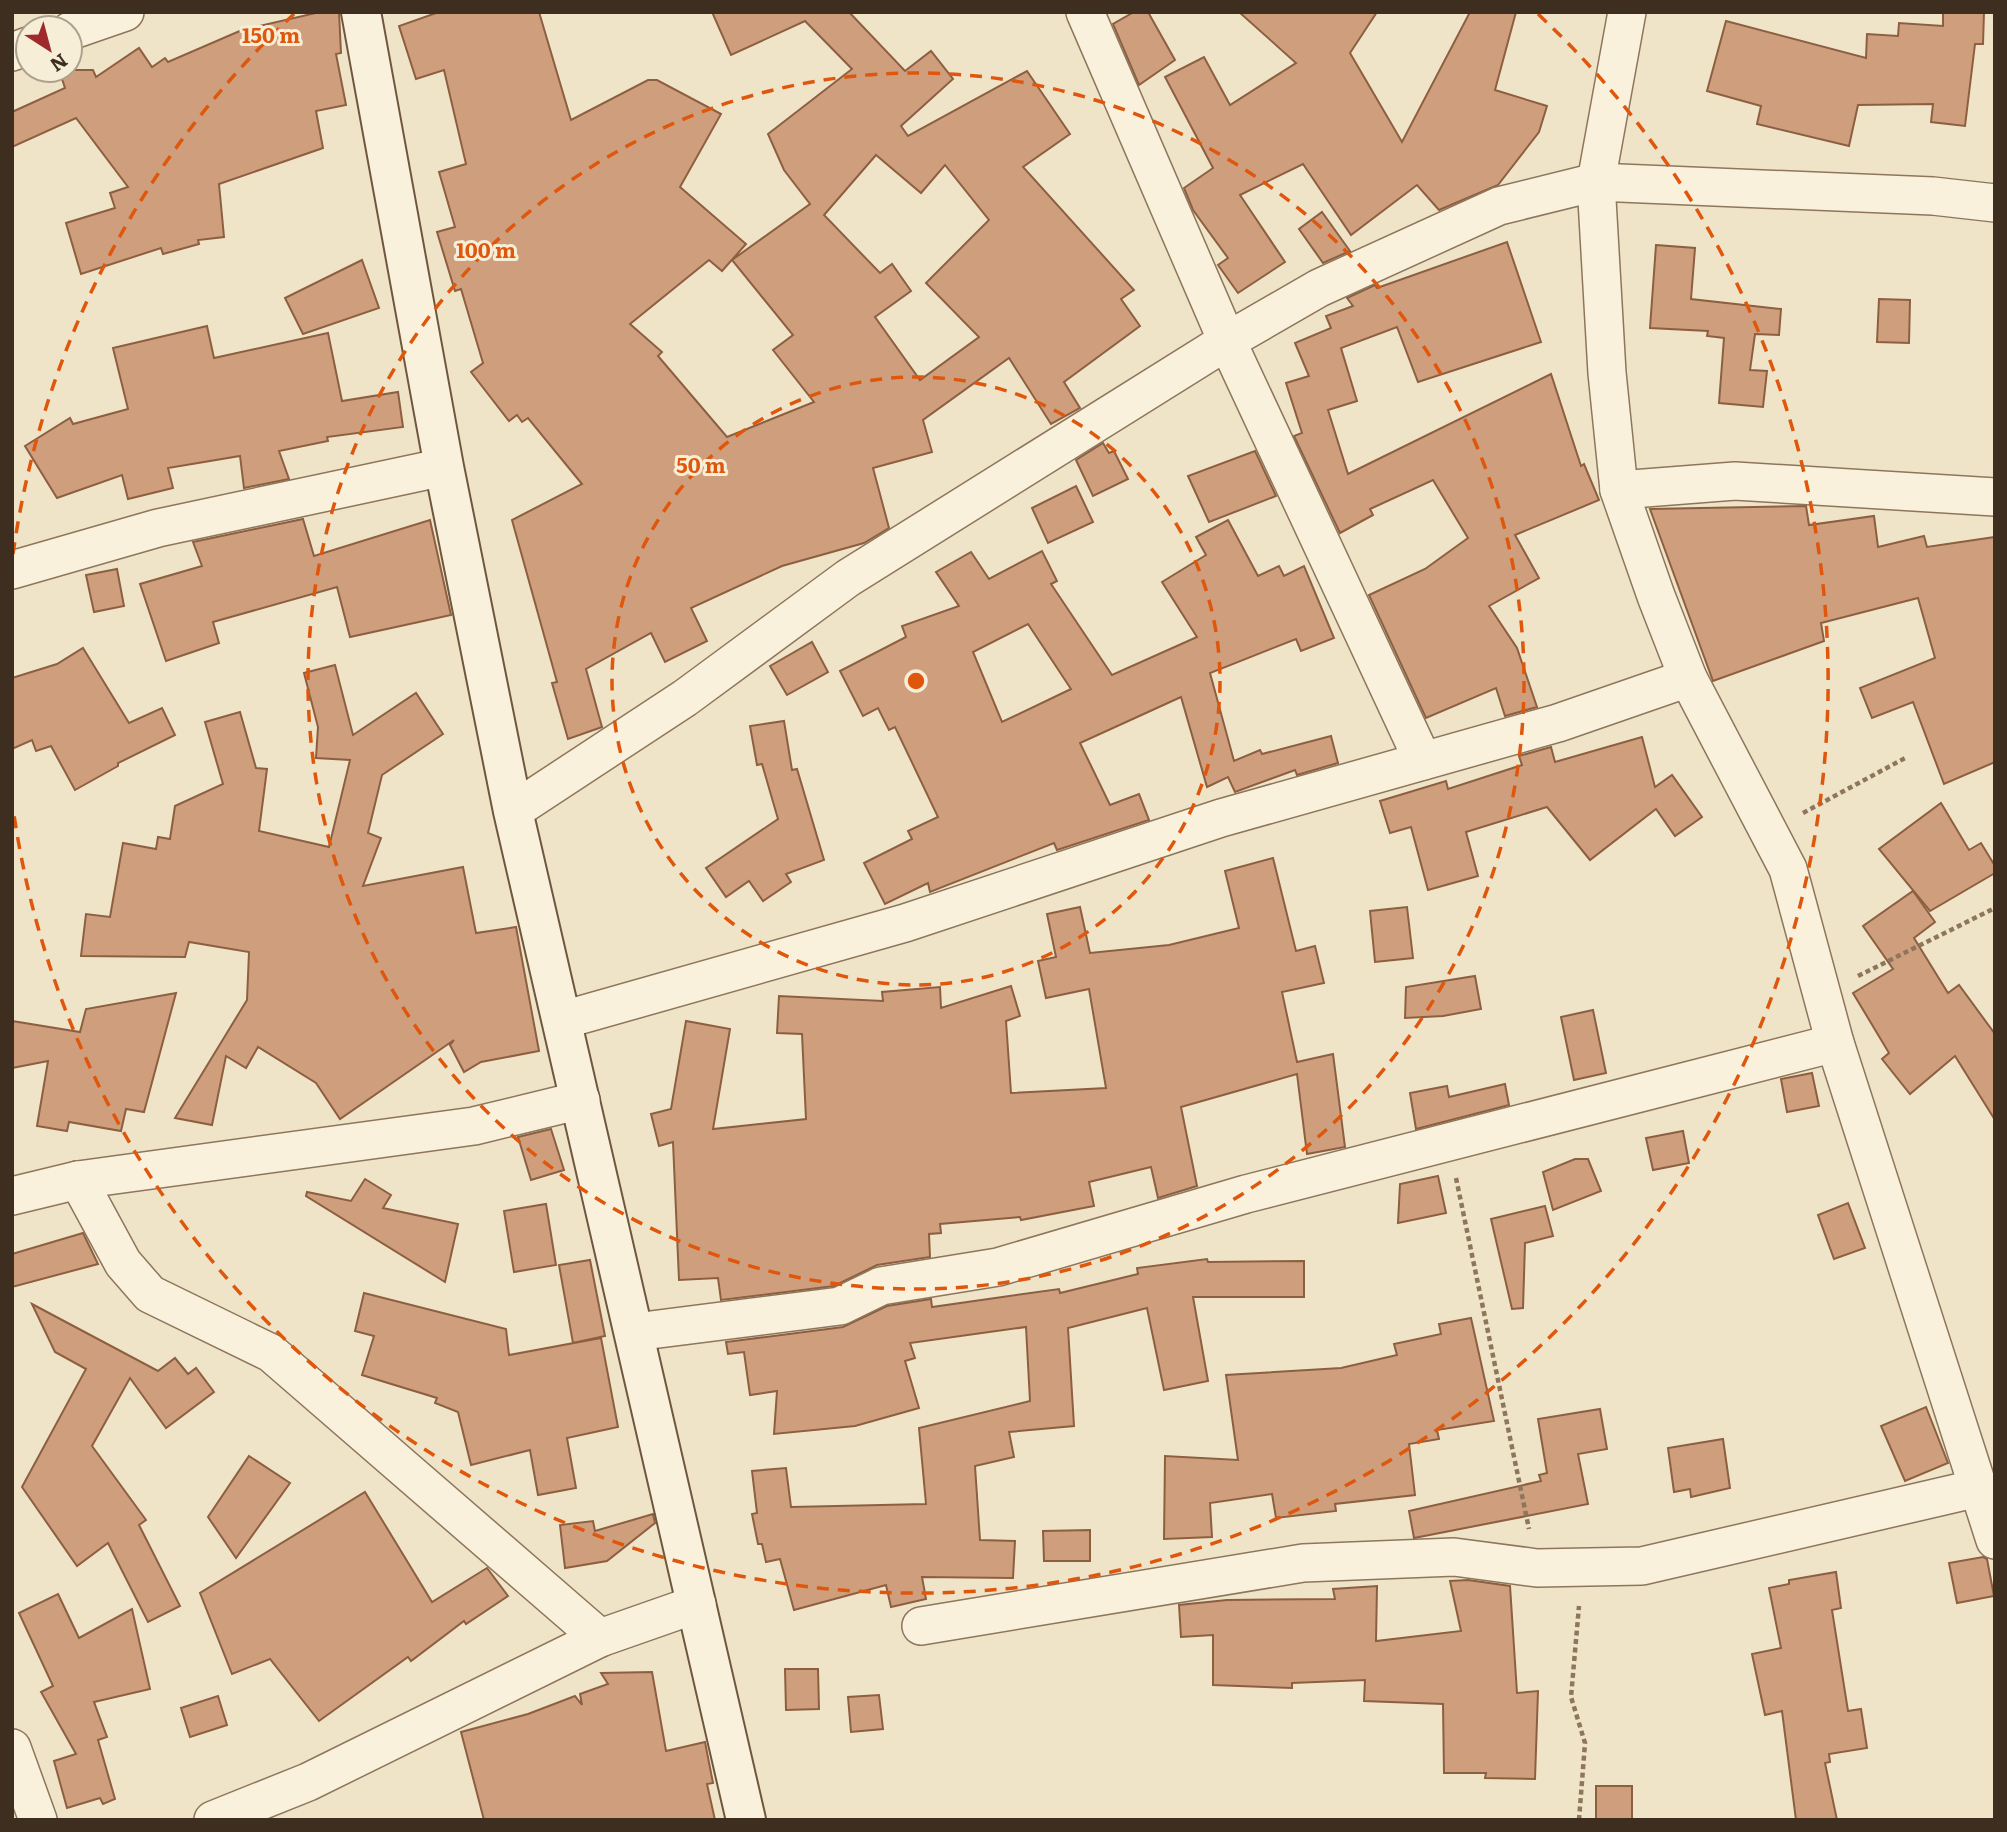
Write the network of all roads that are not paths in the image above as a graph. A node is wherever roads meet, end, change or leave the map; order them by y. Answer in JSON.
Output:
{"nodes":[{"id":1,"x":125,"y":12,"type":"edge"},
{"id":2,"x":361,"y":12,"type":"edge"},
{"id":3,"x":1085,"y":12,"type":"edge"},
{"id":4,"x":1627,"y":12,"type":"edge"},
{"id":5,"x":84,"y":27,"type":"edge"},
{"id":6,"x":1596,"y":182,"type":"junction"},
{"id":7,"x":1995,"y":203,"type":"edge"},
{"id":8,"x":1227,"y":341,"type":"junction"},
{"id":9,"x":444,"y":467,"type":"junction"},
{"id":10,"x":1619,"y":490,"type":"junction"},
{"id":11,"x":1995,"y":497,"type":"edge"},
{"id":12,"x":12,"y":569,"type":"edge"},
{"id":13,"x":1688,"y":678,"type":"junction"},
{"id":14,"x":1423,"y":761,"type":"junction"},
{"id":15,"x":513,"y":811,"type":"junction"},
{"id":16,"x":563,"y":1020,"type":"junction"},
{"id":17,"x":1835,"y":1044,"type":"junction"},
{"id":18,"x":581,"y":1100,"type":"junction"},
{"id":19,"x":78,"y":1180,"type":"junction"},
{"id":20,"x":12,"y":1196,"type":"edge"},
{"id":21,"x":635,"y":1332,"type":"junction"},
{"id":22,"x":1978,"y":1488,"type":"junction"},
{"id":23,"x":1995,"y":1540,"type":"edge"},
{"id":24,"x":697,"y":1604,"type":"junction"},
{"id":25,"x":921,"y":1626,"type":"dead end"},
{"id":26,"x":600,"y":1638,"type":"junction"},
{"id":27,"x":12,"y":1748,"type":"edge"},
{"id":28,"x":38,"y":1820,"type":"edge"},
{"id":29,"x":213,"y":1820,"type":"edge"},
{"id":30,"x":746,"y":1820,"type":"edge"}],
"edges":[{"from":1,"to":5,"type":"street"},
{"from":2,"to":9,"type":"street"},
{"from":3,"to":8,"type":"street"},
{"from":4,"to":6,"type":"street"},
{"from":6,"to":7,"type":"street"},
{"from":6,"to":8,"type":"street"},
{"from":6,"to":10,"type":"street"},
{"from":8,"to":14,"type":"street"},
{"from":8,"to":15,"type":"street"},
{"from":9,"to":12,"type":"street"},
{"from":9,"to":15,"type":"street"},
{"from":10,"to":11,"type":"street"},
{"from":10,"to":13,"type":"street"},
{"from":13,"to":14,"type":"street"},
{"from":13,"to":17,"type":"street"},
{"from":14,"to":16,"type":"street"},
{"from":15,"to":16,"type":"street"},
{"from":16,"to":18,"type":"street"},
{"from":17,"to":21,"type":"street"},
{"from":17,"to":22,"type":"street"},
{"from":18,"to":19,"type":"street"},
{"from":18,"to":21,"type":"street"},
{"from":19,"to":20,"type":"street"},
{"from":19,"to":26,"type":"street"},
{"from":21,"to":24,"type":"street"},
{"from":22,"to":23,"type":"street"},
{"from":22,"to":25,"type":"street"},
{"from":24,"to":26,"type":"street"},
{"from":24,"to":30,"type":"street"},
{"from":26,"to":29,"type":"street"},
{"from":27,"to":28,"type":"street"}]}
